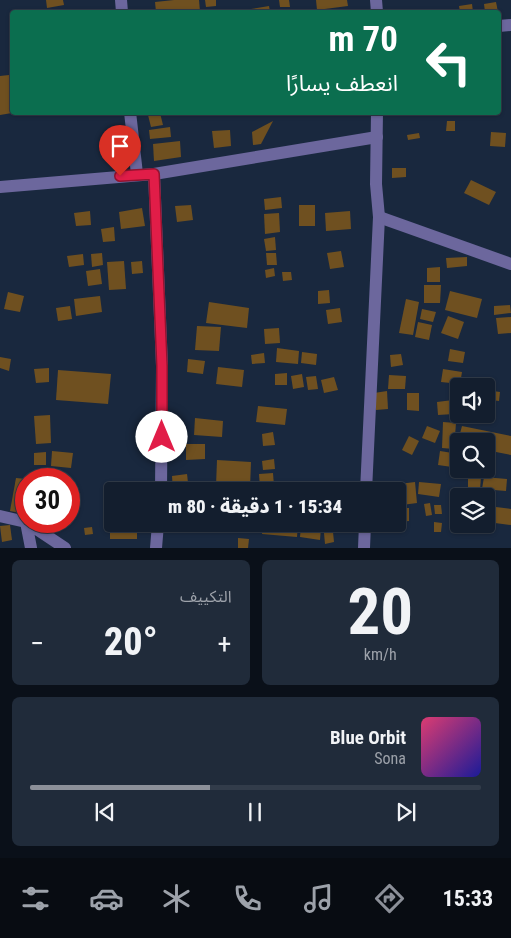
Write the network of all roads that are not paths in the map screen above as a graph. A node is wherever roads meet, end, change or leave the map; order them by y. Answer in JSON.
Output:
{"nodes":[{"id":1,"x":130,"y":115,"type":"edge"},
{"id":2,"x":377,"y":115,"type":"edge"},
{"id":3,"x":377,"y":137,"type":"junction"},
{"id":4,"x":137,"y":174,"type":"junction"},
{"id":5,"x":154,"y":174,"type":"junction"},
{"id":6,"x":0,"y":187,"type":"edge"},
{"id":7,"x":379,"y":216,"type":"junction"},
{"id":8,"x":511,"y":264,"type":"edge"},
{"id":9,"x":161,"y":482,"type":"edge"},
{"id":10,"x":366,"y":482,"type":"edge"},
{"id":11,"x":0,"y":516,"type":"edge"},
{"id":12,"x":15,"y":519,"type":"edge"},
{"id":13,"x":157,"y":532,"type":"edge"},
{"id":14,"x":365,"y":532,"type":"edge"},
{"id":15,"x":28,"y":533,"type":"edge"},
{"id":16,"x":42,"y":533,"type":"edge"},
{"id":17,"x":31,"y":548,"type":"edge"},
{"id":18,"x":65,"y":548,"type":"edge"},
{"id":19,"x":156,"y":548,"type":"edge"},
{"id":20,"x":364,"y":548,"type":"edge"}],
"edges":[{"from":1,"to":4,"type":"street"},
{"from":2,"to":3,"type":"street"},
{"from":3,"to":5,"type":"street"},
{"from":3,"to":7,"type":"street"},
{"from":4,"to":5,"type":"street"},
{"from":4,"to":6,"type":"street"},
{"from":5,"to":9,"type":"street"},
{"from":7,"to":8,"type":"street"},
{"from":7,"to":10,"type":"street"},
{"from":11,"to":12,"type":"street"},
{"from":13,"to":19,"type":"street"},
{"from":14,"to":20,"type":"street"},
{"from":15,"to":17,"type":"street"},
{"from":16,"to":18,"type":"street"}]}
